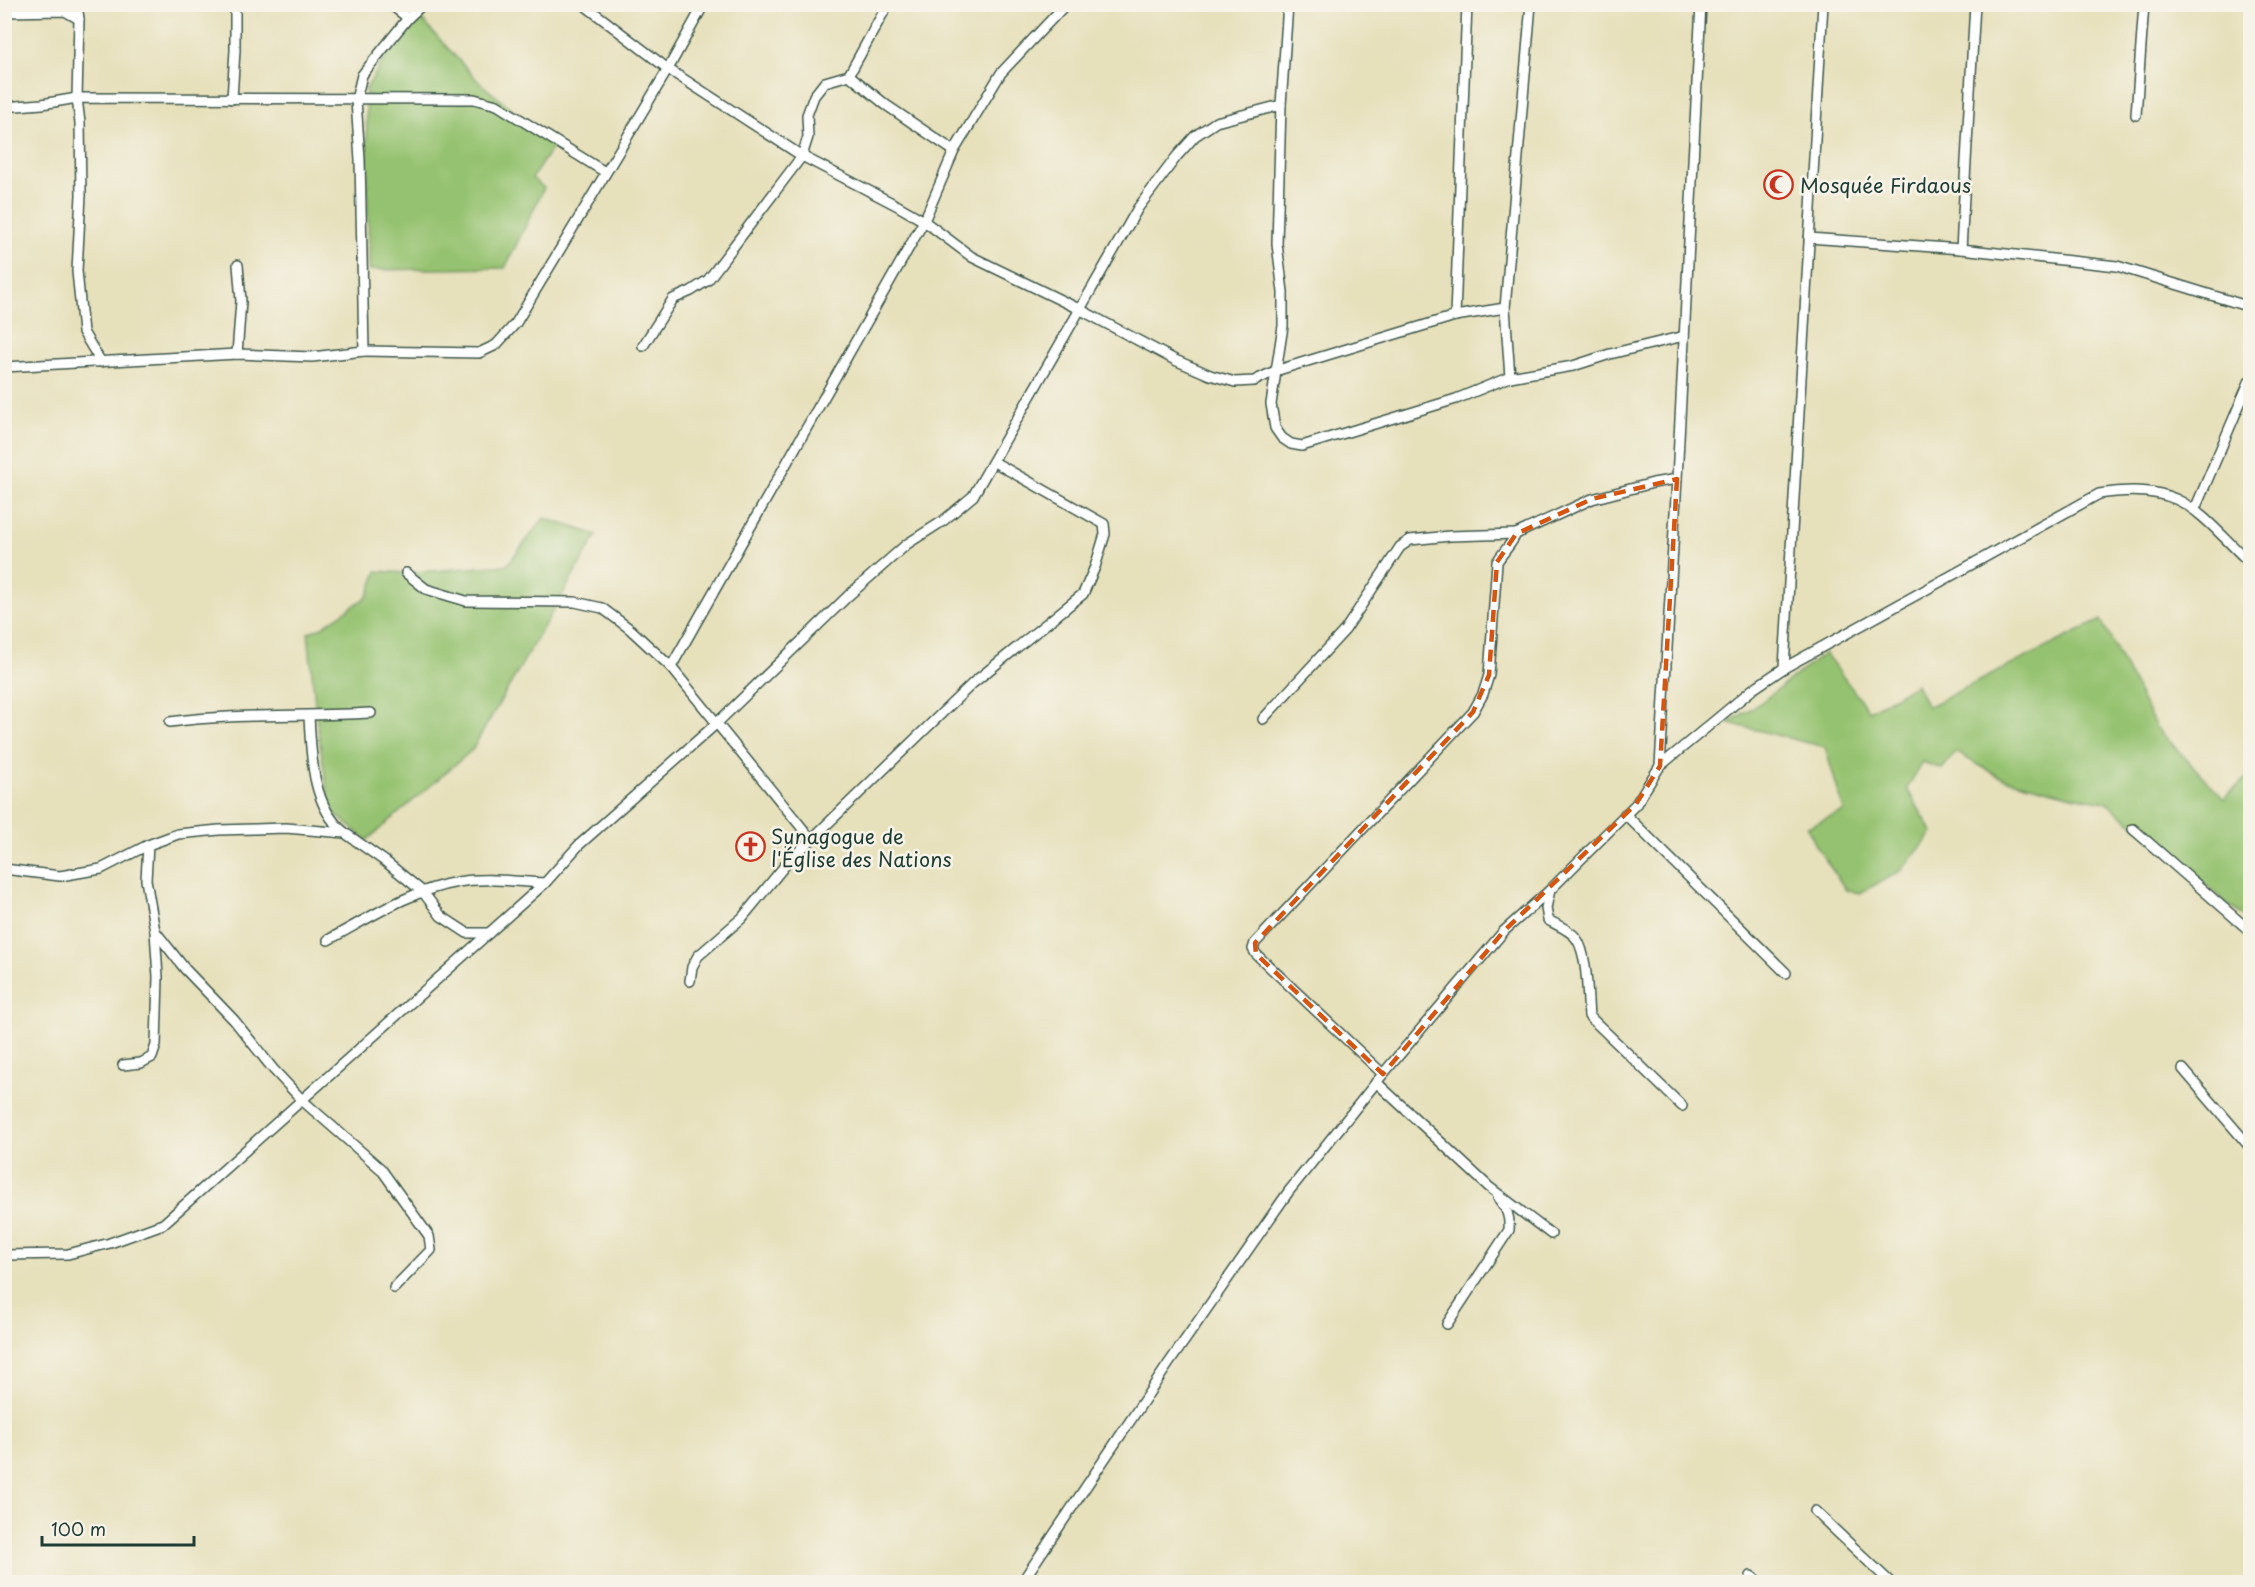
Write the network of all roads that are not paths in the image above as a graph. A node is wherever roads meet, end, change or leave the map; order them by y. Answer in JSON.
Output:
{"nodes":[{"id":1,"x":77,"y":4,"type":"edge"},
{"id":2,"x":235,"y":4,"type":"edge"},
{"id":3,"x":390,"y":4,"type":"edge"},
{"id":4,"x":423,"y":4,"type":"edge"},
{"id":5,"x":583,"y":4,"type":"edge"},
{"id":6,"x":704,"y":4,"type":"edge"},
{"id":7,"x":888,"y":4,"type":"edge"},
{"id":8,"x":1066,"y":4,"type":"edge"},
{"id":9,"x":1288,"y":4,"type":"edge"},
{"id":10,"x":1467,"y":4,"type":"edge"},
{"id":11,"x":1531,"y":4,"type":"edge"},
{"id":12,"x":1701,"y":4,"type":"edge"},
{"id":13,"x":1823,"y":4,"type":"edge"},
{"id":14,"x":1975,"y":4,"type":"edge"},
{"id":15,"x":2144,"y":4,"type":"edge"},
{"id":16,"x":4,"y":12,"type":"edge"},
{"id":17,"x":408,"y":18,"type":"junction"},
{"id":18,"x":79,"y":19,"type":"junction"},
{"id":19,"x":668,"y":69,"type":"junction"},
{"id":20,"x":849,"y":75,"type":"junction"},
{"id":21,"x":77,"y":98,"type":"junction"},
{"id":22,"x":232,"y":99,"type":"junction"},
{"id":23,"x":356,"y":100,"type":"junction"},
{"id":24,"x":1281,"y":105,"type":"junction"},
{"id":25,"x":4,"y":107,"type":"edge"},
{"id":26,"x":2136,"y":115,"type":"dead end"},
{"id":27,"x":954,"y":150,"type":"junction"},
{"id":28,"x":802,"y":156,"type":"junction"},
{"id":29,"x":605,"y":172,"type":"junction"},
{"id":30,"x":924,"y":221,"type":"junction"},
{"id":31,"x":1809,"y":238,"type":"junction"},
{"id":32,"x":1961,"y":249,"type":"junction"},
{"id":33,"x":238,"y":265,"type":"dead end"},
{"id":34,"x":2250,"y":307,"type":"edge"},
{"id":35,"x":1505,"y":308,"type":"junction"},
{"id":36,"x":1081,"y":310,"type":"junction"},
{"id":37,"x":1455,"y":316,"type":"junction"},
{"id":38,"x":1684,"y":336,"type":"junction"},
{"id":39,"x":643,"y":346,"type":"dead end"},
{"id":40,"x":364,"y":351,"type":"junction"},
{"id":41,"x":237,"y":354,"type":"junction"},
{"id":42,"x":101,"y":362,"type":"junction"},
{"id":43,"x":4,"y":367,"type":"edge"},
{"id":44,"x":1275,"y":371,"type":"junction"},
{"id":45,"x":1510,"y":377,"type":"junction"},
{"id":46,"x":2250,"y":380,"type":"edge"},
{"id":47,"x":994,"y":462,"type":"junction"},
{"id":48,"x":1677,"y":479,"type":"junction"},
{"id":49,"x":2195,"y":509,"type":"junction"},
{"id":50,"x":1516,"y":534,"type":"junction"},
{"id":51,"x":2250,"y":563,"type":"edge"},
{"id":52,"x":406,"y":573,"type":"dead end"},
{"id":53,"x":671,"y":667,"type":"junction"},
{"id":54,"x":1784,"y":668,"type":"junction"},
{"id":55,"x":371,"y":713,"type":"dead end"},
{"id":56,"x":309,"y":716,"type":"junction"},
{"id":57,"x":1263,"y":718,"type":"dead end"},
{"id":58,"x":170,"y":722,"type":"dead end"},
{"id":59,"x":716,"y":724,"type":"junction"},
{"id":60,"x":1660,"y":766,"type":"junction"},
{"id":61,"x":1626,"y":814,"type":"junction"},
{"id":62,"x":2133,"y":829,"type":"dead end"},
{"id":63,"x":345,"y":833,"type":"junction"},
{"id":64,"x":812,"y":839,"type":"junction"},
{"id":65,"x":148,"y":845,"type":"junction"},
{"id":66,"x":4,"y":869,"type":"edge"},
{"id":67,"x":545,"y":883,"type":"junction"},
{"id":68,"x":1550,"y":890,"type":"junction"},
{"id":69,"x":423,"y":892,"type":"junction"},
{"id":70,"x":155,"y":931,"type":"junction"},
{"id":71,"x":2250,"y":931,"type":"edge"},
{"id":72,"x":489,"y":933,"type":"junction"},
{"id":73,"x":328,"y":940,"type":"dead end"},
{"id":74,"x":1786,"y":973,"type":"dead end"},
{"id":75,"x":690,"y":981,"type":"dead end"},
{"id":76,"x":123,"y":1065,"type":"dead end"},
{"id":77,"x":2183,"y":1069,"type":"dead end"},
{"id":78,"x":1383,"y":1074,"type":"junction"},
{"id":79,"x":1376,"y":1082,"type":"junction"},
{"id":80,"x":303,"y":1101,"type":"junction"},
{"id":81,"x":1682,"y":1106,"type":"dead end"},
{"id":82,"x":2250,"y":1147,"type":"edge"},
{"id":83,"x":1489,"y":1187,"type":"junction"},
{"id":84,"x":1551,"y":1234,"type":"dead end"},
{"id":85,"x":4,"y":1255,"type":"edge"},
{"id":86,"x":394,"y":1288,"type":"dead end"},
{"id":87,"x":1447,"y":1324,"type":"dead end"},
{"id":88,"x":1815,"y":1511,"type":"dead end"},
{"id":89,"x":1022,"y":1582,"type":"edge"},
{"id":90,"x":1890,"y":1582,"type":"edge"}],
"edges":[{"from":1,"to":18,"type":"street"},
{"from":2,"to":22,"type":"street"},
{"from":3,"to":17,"type":"street"},
{"from":4,"to":17,"type":"street"},
{"from":5,"to":19,"type":"street"},
{"from":6,"to":19,"type":"street"},
{"from":7,"to":20,"type":"street"},
{"from":8,"to":27,"type":"street"},
{"from":9,"to":24,"type":"street"},
{"from":10,"to":37,"type":"street"},
{"from":11,"to":35,"type":"street"},
{"from":12,"to":38,"type":"street"},
{"from":13,"to":31,"type":"street"},
{"from":14,"to":32,"type":"street"},
{"from":15,"to":26,"type":"street"},
{"from":16,"to":18,"type":"street"},
{"from":17,"to":23,"type":"street"},
{"from":18,"to":21,"type":"street"},
{"from":19,"to":28,"type":"street"},
{"from":19,"to":29,"type":"street"},
{"from":20,"to":27,"type":"street"},
{"from":20,"to":28,"type":"street"},
{"from":21,"to":22,"type":"street"},
{"from":21,"to":25,"type":"street"},
{"from":21,"to":42,"type":"street"},
{"from":22,"to":23,"type":"street"},
{"from":23,"to":29,"type":"street"},
{"from":23,"to":40,"type":"street"},
{"from":24,"to":36,"type":"street"},
{"from":24,"to":44,"type":"street"},
{"from":27,"to":30,"type":"street"},
{"from":28,"to":30,"type":"street"},
{"from":28,"to":39,"type":"street"},
{"from":29,"to":40,"type":"street"},
{"from":30,"to":36,"type":"street"},
{"from":30,"to":53,"type":"street"},
{"from":31,"to":32,"type":"street"},
{"from":31,"to":54,"type":"street"},
{"from":32,"to":34,"type":"street"},
{"from":33,"to":41,"type":"street"},
{"from":35,"to":37,"type":"street"},
{"from":35,"to":45,"type":"street"},
{"from":36,"to":44,"type":"street"},
{"from":36,"to":47,"type":"street"},
{"from":37,"to":44,"type":"street"},
{"from":38,"to":45,"type":"street"},
{"from":38,"to":48,"type":"street"},
{"from":40,"to":41,"type":"street"},
{"from":41,"to":42,"type":"street"},
{"from":42,"to":43,"type":"street"},
{"from":44,"to":45,"type":"street"},
{"from":46,"to":49,"type":"street"},
{"from":47,"to":59,"type":"street"},
{"from":47,"to":64,"type":"street"},
{"from":48,"to":50,"type":"street"},
{"from":48,"to":60,"type":"street"},
{"from":49,"to":51,"type":"street"},
{"from":49,"to":54,"type":"street"},
{"from":50,"to":57,"type":"street"},
{"from":50,"to":78,"type":"street"},
{"from":52,"to":53,"type":"street"},
{"from":53,"to":59,"type":"street"},
{"from":54,"to":60,"type":"street"},
{"from":55,"to":56,"type":"street"},
{"from":56,"to":58,"type":"street"},
{"from":56,"to":63,"type":"street"},
{"from":59,"to":64,"type":"street"},
{"from":59,"to":67,"type":"street"},
{"from":60,"to":61,"type":"street"},
{"from":61,"to":68,"type":"street"},
{"from":61,"to":74,"type":"street"},
{"from":62,"to":71,"type":"street"},
{"from":63,"to":65,"type":"street"},
{"from":63,"to":69,"type":"street"},
{"from":64,"to":75,"type":"street"},
{"from":65,"to":66,"type":"street"},
{"from":65,"to":70,"type":"street"},
{"from":67,"to":69,"type":"street"},
{"from":67,"to":72,"type":"street"},
{"from":68,"to":78,"type":"street"},
{"from":68,"to":81,"type":"street"},
{"from":69,"to":72,"type":"street"},
{"from":69,"to":73,"type":"street"},
{"from":70,"to":76,"type":"street"},
{"from":70,"to":80,"type":"street"},
{"from":72,"to":80,"type":"street"},
{"from":77,"to":82,"type":"street"},
{"from":78,"to":79,"type":"street"},
{"from":79,"to":83,"type":"street"},
{"from":79,"to":89,"type":"street"},
{"from":80,"to":85,"type":"street"},
{"from":80,"to":86,"type":"street"},
{"from":83,"to":84,"type":"street"},
{"from":83,"to":87,"type":"street"},
{"from":88,"to":90,"type":"street"}]}
